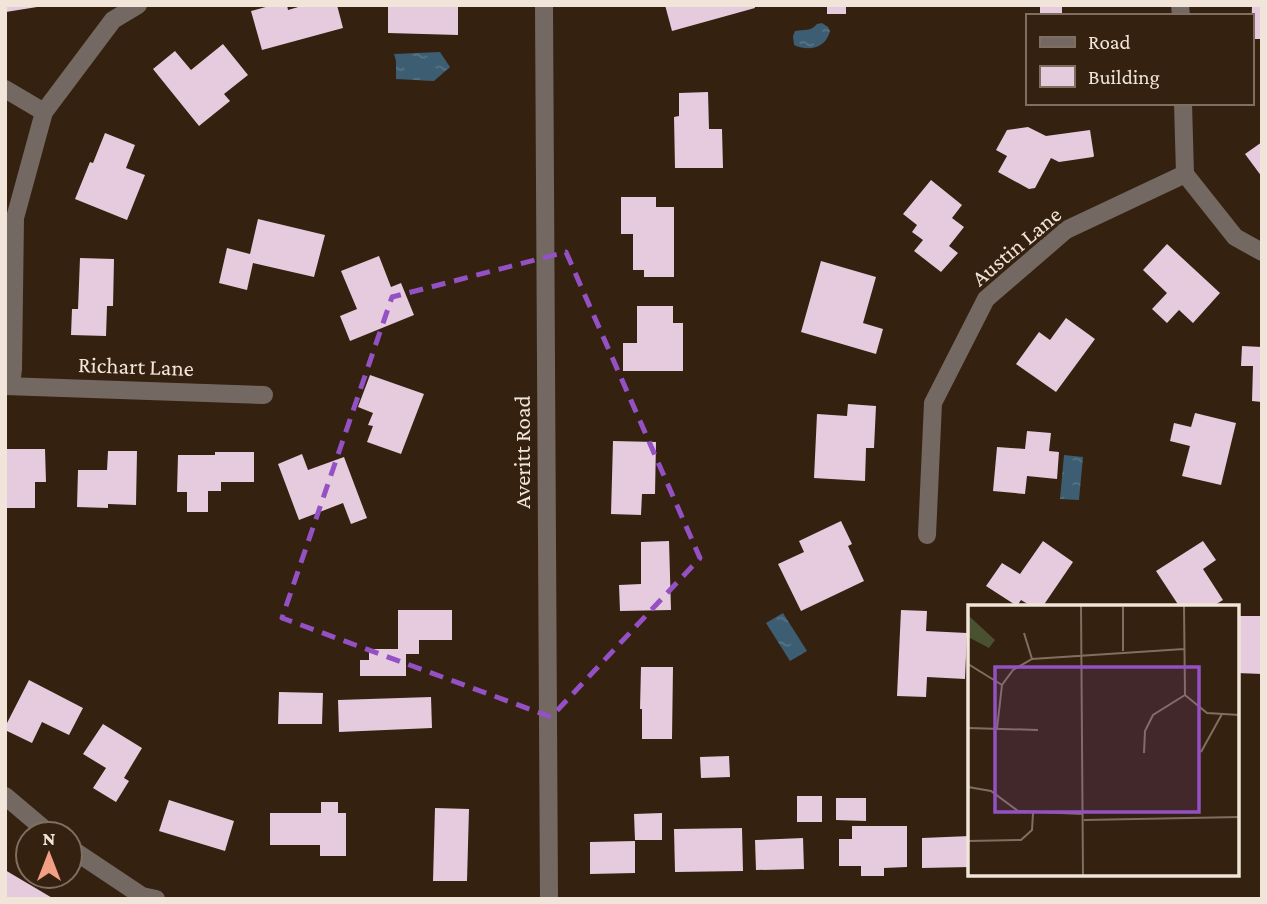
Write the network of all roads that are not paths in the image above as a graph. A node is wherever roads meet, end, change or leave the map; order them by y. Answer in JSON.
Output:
{"nodes":[{"id":1,"x":138,"y":5,"type":"edge"},
{"id":2,"x":544,"y":5,"type":"edge"},
{"id":3,"x":5,"y":89,"type":"edge"},
{"id":4,"x":1183,"y":105,"type":"edge"},
{"id":5,"x":44,"y":112,"type":"junction"},
{"id":6,"x":1185,"y":174,"type":"junction"},
{"id":7,"x":1262,"y":252,"type":"edge"},
{"id":8,"x":8,"y":386,"type":"edge"},
{"id":9,"x":264,"y":395,"type":"dead end"},
{"id":10,"x":926,"y":535,"type":"dead end"},
{"id":11,"x":5,"y":796,"type":"edge"},
{"id":12,"x":33,"y":820,"type":"edge"},
{"id":13,"x":84,"y":857,"type":"edge"},
{"id":14,"x":156,"y":899,"type":"edge"},
{"id":15,"x":549,"y":899,"type":"edge"}],
"edges":[{"from":1,"to":5,"type":"street"},
{"from":2,"to":15,"type":"street","name":"Averitt Road"},
{"from":3,"to":5,"type":"street"},
{"from":4,"to":6,"type":"street"},
{"from":5,"to":8,"type":"street"},
{"from":6,"to":7,"type":"street"},
{"from":6,"to":10,"type":"street","name":"Austin Lane"},
{"from":8,"to":9,"type":"street","name":"Richart Lane"},
{"from":11,"to":12,"type":"street"},
{"from":13,"to":14,"type":"street"}]}
